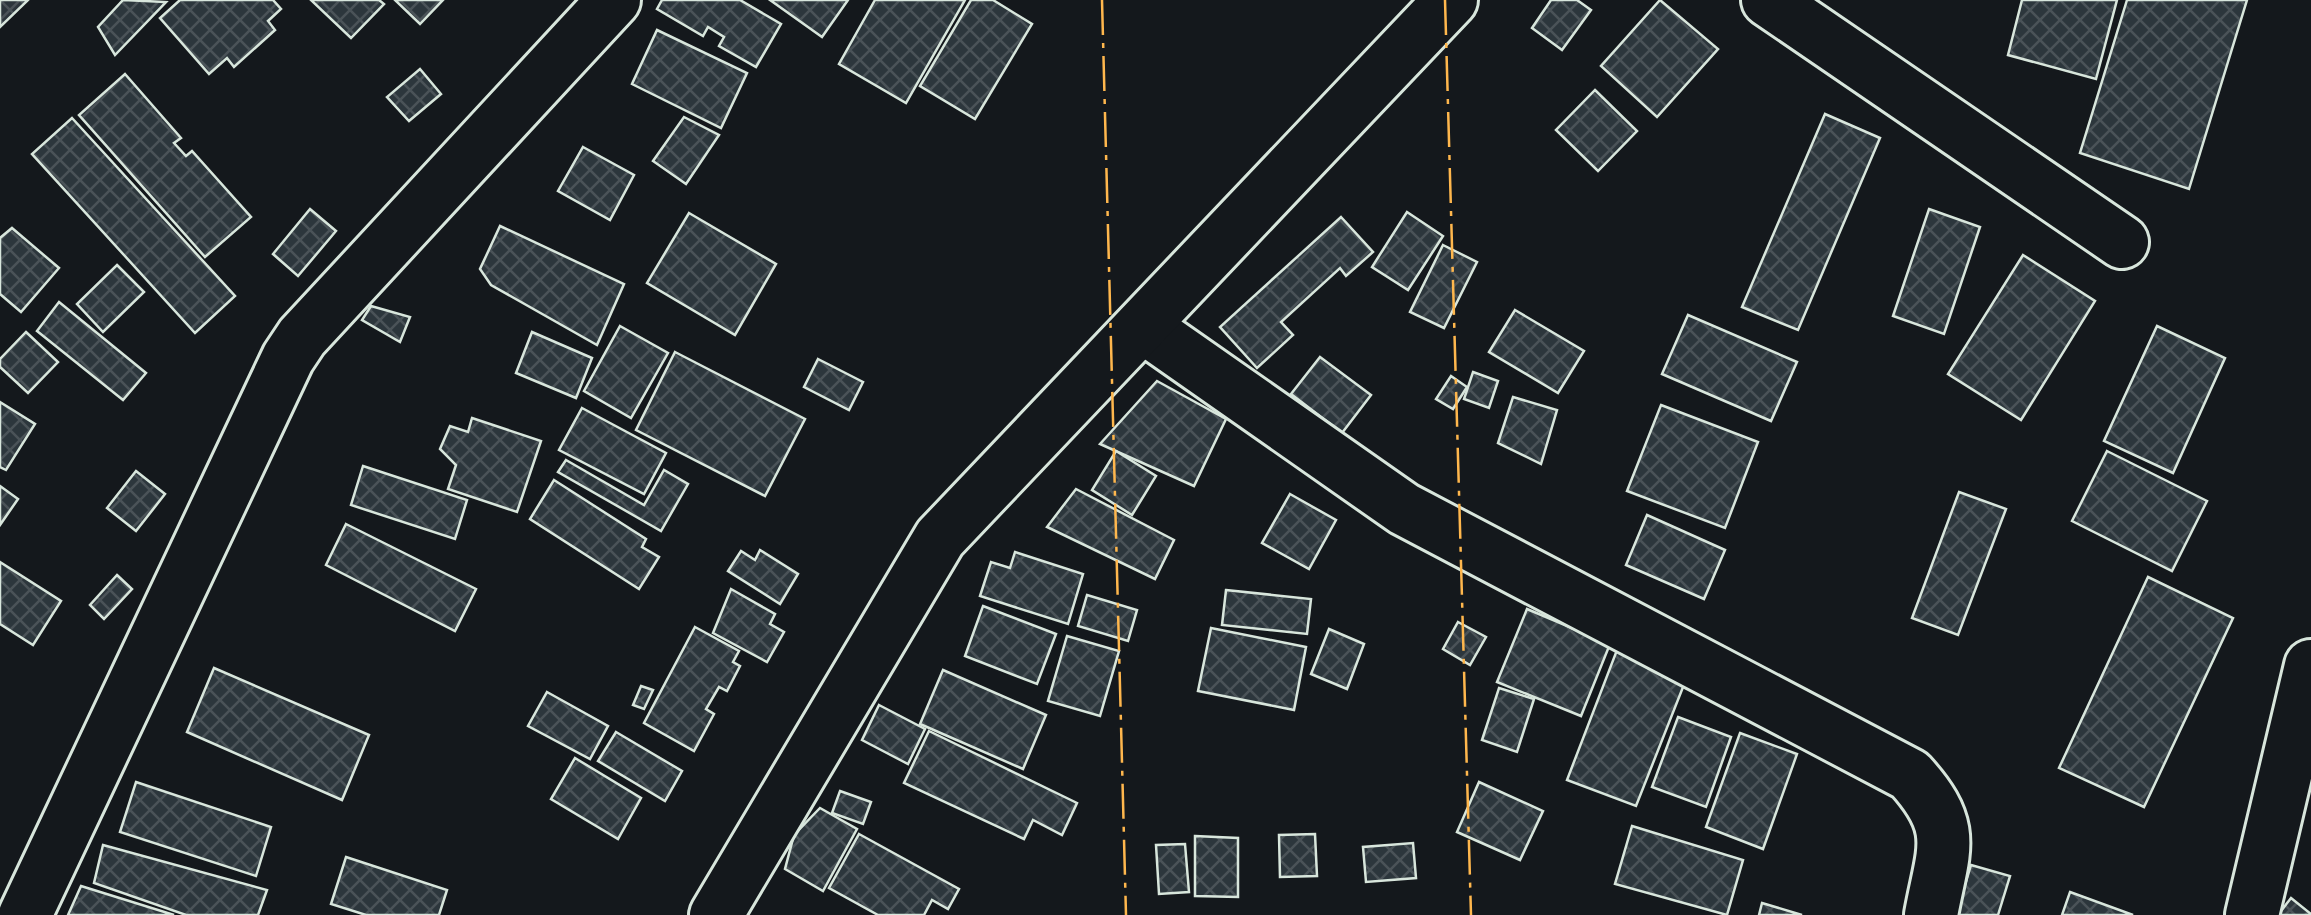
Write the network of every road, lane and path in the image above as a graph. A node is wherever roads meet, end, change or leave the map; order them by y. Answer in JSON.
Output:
{"nodes":[{"id":1,"x":614,"y":0,"type":"edge"},
{"id":2,"x":1768,"y":0,"type":"edge"},
{"id":3,"x":1430,"y":7,"type":"edge"},
{"id":4,"x":2122,"y":242,"type":"dead end"},
{"id":5,"x":1144,"y":328,"type":"junction"},
{"id":6,"x":2311,"y":666,"type":"edge"},
{"id":7,"x":25,"y":915,"type":"edge"},
{"id":8,"x":716,"y":915,"type":"edge"},
{"id":9,"x":1931,"y":915,"type":"edge"},
{"id":10,"x":2252,"y":915,"type":"edge"}],
"edges":[{"from":1,"to":7,"type":"street"},
{"from":2,"to":4,"type":"street"},
{"from":3,"to":5,"type":"street"},
{"from":5,"to":8,"type":"street"},
{"from":5,"to":9,"type":"street"},
{"from":6,"to":10,"type":"street"}]}
